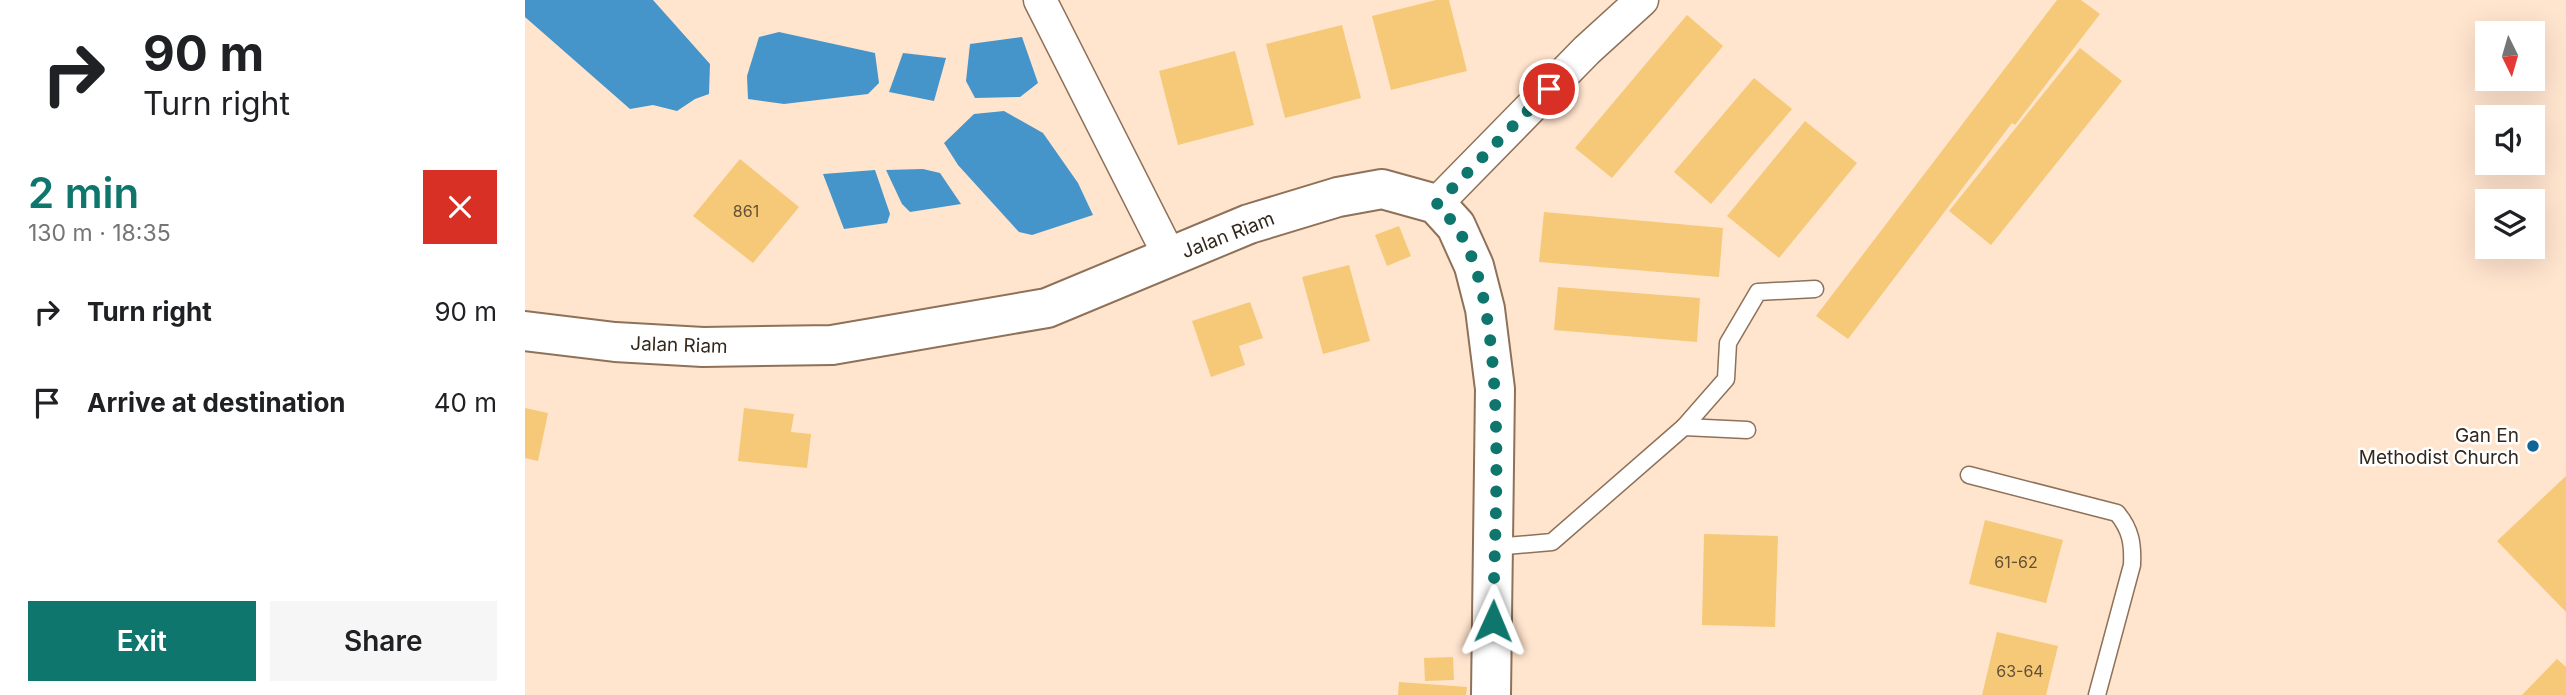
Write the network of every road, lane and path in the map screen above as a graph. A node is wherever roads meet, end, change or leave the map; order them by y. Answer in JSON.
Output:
{"nodes":[{"id":1,"x":1040,"y":0,"type":"edge"},
{"id":2,"x":1643,"y":0,"type":"edge"},
{"id":3,"x":1436,"y":205,"type":"junction"},
{"id":4,"x":1170,"y":257,"type":"junction"},
{"id":5,"x":1815,"y":289,"type":"dead end"},
{"id":6,"x":525,"y":331,"type":"edge"},
{"id":7,"x":1684,"y":427,"type":"junction"},
{"id":8,"x":1747,"y":430,"type":"dead end"},
{"id":9,"x":1969,"y":475,"type":"dead end"},
{"id":10,"x":1494,"y":547,"type":"junction"},
{"id":11,"x":1491,"y":695,"type":"edge"},
{"id":12,"x":2097,"y":695,"type":"edge"}],
"edges":[{"from":1,"to":4,"type":"street"},
{"from":2,"to":3,"type":"street"},
{"from":3,"to":4,"type":"street","name":"Jalan Riam"},
{"from":3,"to":10,"type":"street"},
{"from":4,"to":6,"type":"street","name":"Jalan Riam"},
{"from":5,"to":7,"type":"lane"},
{"from":7,"to":8,"type":"lane"},
{"from":7,"to":10,"type":"lane"},
{"from":9,"to":12,"type":"lane"},
{"from":10,"to":11,"type":"street"}]}
